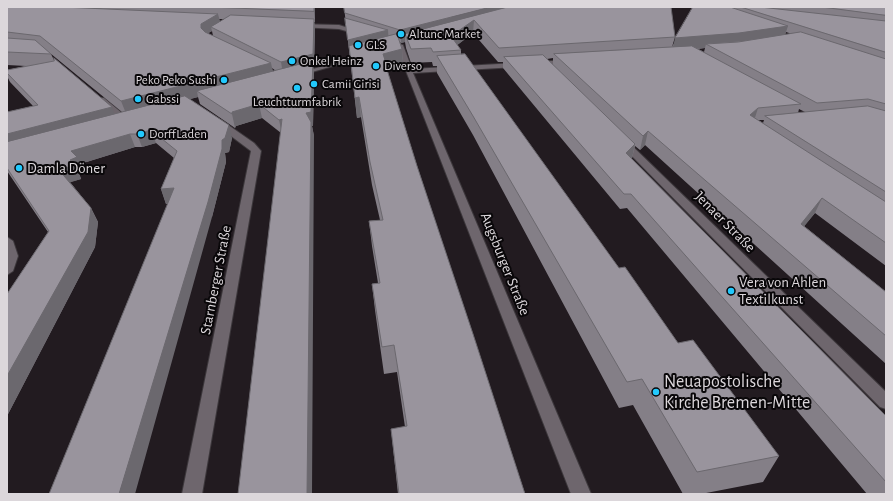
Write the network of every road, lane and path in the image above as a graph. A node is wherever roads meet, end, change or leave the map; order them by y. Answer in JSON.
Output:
{"nodes":[{"id":1,"x":293,"y":25,"type":"edge"},
{"id":2,"x":368,"y":35,"type":"edge"},
{"id":3,"x":382,"y":40,"type":"edge"},
{"id":4,"x":405,"y":45,"type":"junction"},
{"id":5,"x":386,"y":50,"type":"edge"},
{"id":6,"x":370,"y":55,"type":"edge"},
{"id":7,"x":575,"y":61,"type":"edge"},
{"id":8,"x":544,"y":63,"type":"junction"},
{"id":9,"x":409,"y":71,"type":"junction"},
{"id":10,"x":555,"y":74,"type":"edge"},
{"id":11,"x":291,"y":76,"type":"edge"},
{"id":12,"x":94,"y":94,"type":"edge"},
{"id":13,"x":205,"y":113,"type":"edge"},
{"id":14,"x":126,"y":121,"type":"edge"},
{"id":15,"x":617,"y":136,"type":"edge"},
{"id":16,"x":7,"y":241,"type":"edge"},
{"id":17,"x":7,"y":271,"type":"edge"},
{"id":18,"x":886,"y":402,"type":"edge"},
{"id":19,"x":192,"y":494,"type":"edge"},
{"id":20,"x":581,"y":494,"type":"edge"}],
"edges":[{"from":1,"to":2,"type":"street"},
{"from":3,"to":4,"type":"street"},
{"from":4,"to":5,"type":"street"},
{"from":4,"to":9,"type":"street","name":"Augsburger Straße"},
{"from":6,"to":11,"type":"street"},
{"from":7,"to":8,"type":"street"},
{"from":8,"to":9,"type":"street"},
{"from":8,"to":10,"type":"street"},
{"from":9,"to":20,"type":"street","name":"Augsburger Straße"},
{"from":12,"to":14,"type":"street"},
{"from":13,"to":19,"type":"street","name":"Starnberger Straße"},
{"from":15,"to":18,"type":"street","name":"Jenaer Straße"},
{"from":16,"to":17,"type":"street"}]}
